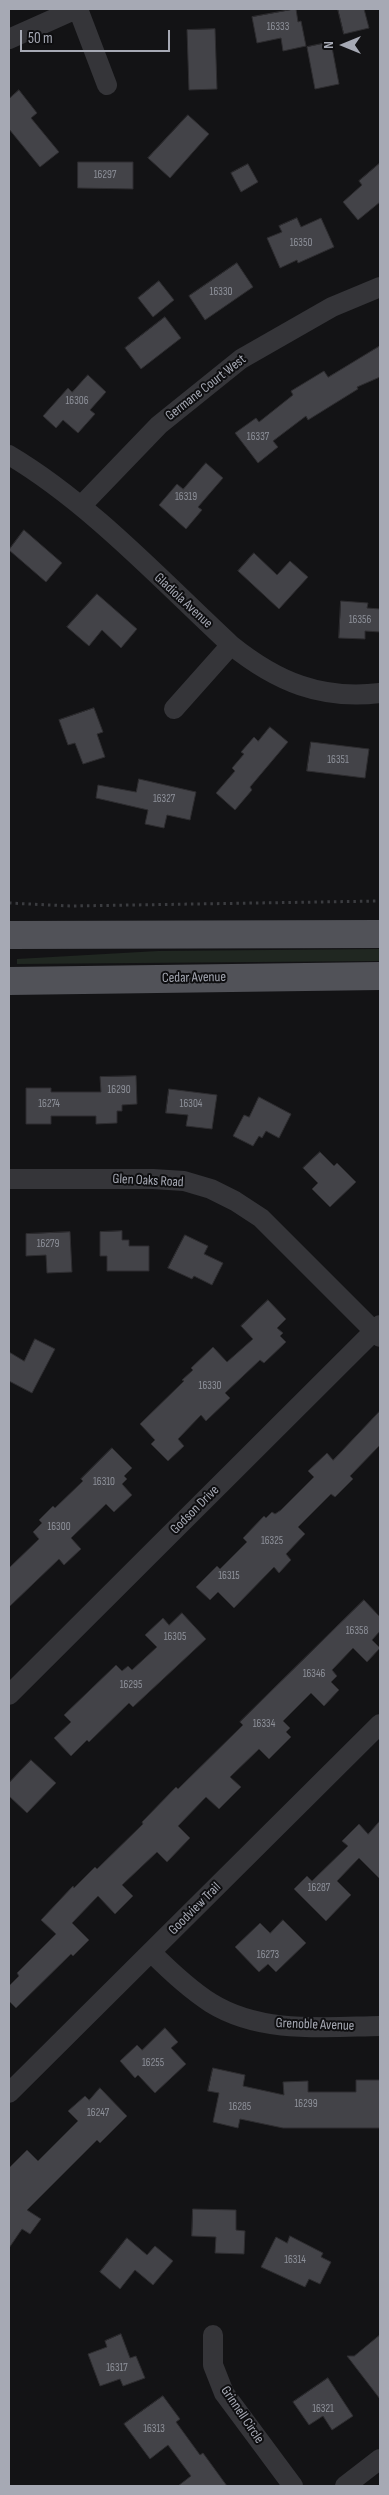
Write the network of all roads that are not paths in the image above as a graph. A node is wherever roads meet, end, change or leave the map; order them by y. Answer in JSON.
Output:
{"nodes":[{"id":1,"x":77,"y":9,"type":"edge"},
{"id":2,"x":9,"y":39,"type":"edge"},
{"id":3,"x":107,"y":85,"type":"dead end"},
{"id":4,"x":380,"y":287,"type":"edge"},
{"id":5,"x":9,"y":455,"type":"edge"},
{"id":6,"x":81,"y":506,"type":"junction"},
{"id":7,"x":231,"y":645,"type":"junction"},
{"id":8,"x":380,"y":693,"type":"edge"},
{"id":9,"x":174,"y":709,"type":"dead end"},
{"id":10,"x":380,"y":934,"type":"edge"},
{"id":11,"x":9,"y":935,"type":"edge"},
{"id":12,"x":380,"y":976,"type":"edge"},
{"id":13,"x":9,"y":981,"type":"edge"},
{"id":14,"x":9,"y":1179,"type":"edge"},
{"id":15,"x":378,"y":1331,"type":"edge"},
{"id":16,"x":9,"y":1696,"type":"edge"},
{"id":17,"x":380,"y":1724,"type":"edge"},
{"id":18,"x":152,"y":1954,"type":"junction"},
{"id":19,"x":380,"y":2026,"type":"edge"},
{"id":20,"x":9,"y":2093,"type":"edge"},
{"id":21,"x":213,"y":2335,"type":"dead end"},
{"id":22,"x":380,"y":2459,"type":"edge"},
{"id":23,"x":293,"y":2486,"type":"edge"},
{"id":24,"x":345,"y":2486,"type":"edge"}],
"edges":[{"from":1,"to":2,"type":"street"},
{"from":1,"to":3,"type":"street"},
{"from":4,"to":6,"type":"street","name":"Germane Court West"},
{"from":5,"to":6,"type":"street","name":"Gladiola Avenue"},
{"from":6,"to":7,"type":"street","name":"Gladiola Avenue"},
{"from":7,"to":8,"type":"street","name":"Gladiola Avenue"},
{"from":7,"to":9,"type":"street"},
{"from":10,"to":11,"type":"main road"},
{"from":12,"to":13,"type":"main road","name":"Cedar Avenue"},
{"from":14,"to":15,"type":"street","name":"Glen Oaks Road"},
{"from":15,"to":16,"type":"street","name":"Godson Drive"},
{"from":17,"to":18,"type":"street","name":"Goodview Trail"},
{"from":18,"to":19,"type":"street","name":"Grenoble Avenue"},
{"from":18,"to":20,"type":"street","name":"Goodview Trail"},
{"from":21,"to":23,"type":"street","name":"Grinnell Circle"},
{"from":22,"to":24,"type":"street"}]}
